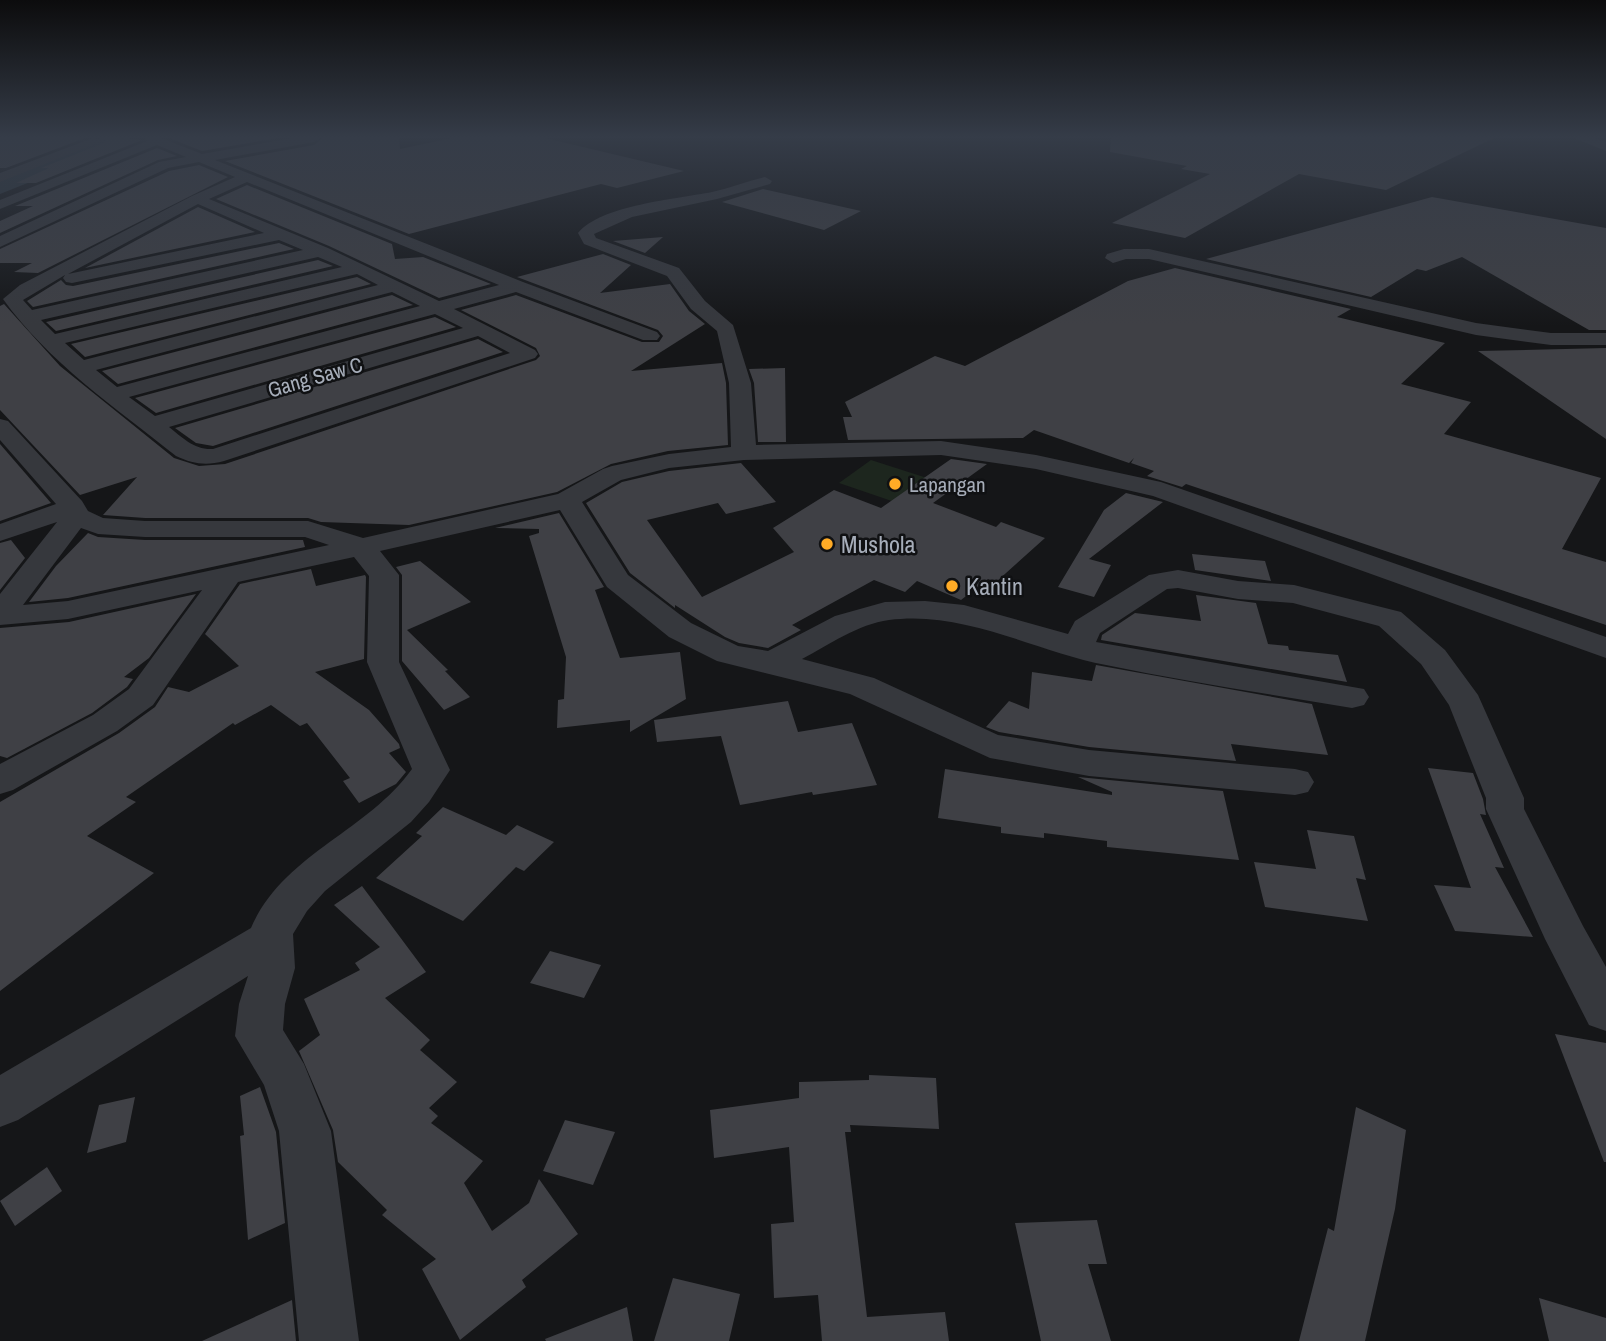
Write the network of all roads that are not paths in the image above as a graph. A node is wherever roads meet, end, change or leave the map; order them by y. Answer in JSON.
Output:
{"nodes":[{"id":1,"x":91,"y":201,"type":"edge"},
{"id":2,"x":195,"y":201,"type":"edge"},
{"id":3,"x":201,"y":201,"type":"edge"},
{"id":4,"x":302,"y":201,"type":"edge"},
{"id":5,"x":691,"y":201,"type":"edge"},
{"id":6,"x":48,"y":220,"type":"junction"},
{"id":7,"x":80,"y":222,"type":"dead end"},
{"id":8,"x":116,"y":223,"type":"dead end"},
{"id":9,"x":164,"y":231,"type":"junction"},
{"id":10,"x":279,"y":234,"type":"junction"},
{"id":11,"x":387,"y":234,"type":"junction"},
{"id":12,"x":364,"y":240,"type":"dead end"},
{"id":13,"x":0,"y":242,"type":"edge"},
{"id":14,"x":341,"y":246,"type":"dead end"},
{"id":15,"x":199,"y":251,"type":"junction"},
{"id":16,"x":317,"y":252,"type":"junction"},
{"id":17,"x":1113,"y":258,"type":"dead end"},
{"id":18,"x":359,"y":268,"type":"junction"},
{"id":19,"x":38,"y":284,"type":"junction"},
{"id":20,"x":394,"y":286,"type":"junction"},
{"id":21,"x":517,"y":286,"type":"junction"},
{"id":22,"x":435,"y":308,"type":"junction"},
{"id":23,"x":27,"y":317,"type":"junction"},
{"id":24,"x":478,"y":330,"type":"junction"},
{"id":25,"x":650,"y":336,"type":"dead end"},
{"id":26,"x":53,"y":340,"type":"junction"},
{"id":27,"x":1605,"y":340,"type":"edge"},
{"id":28,"x":82,"y":367,"type":"junction"},
{"id":29,"x":114,"y":394,"type":"junction"},
{"id":30,"x":151,"y":425,"type":"junction"},
{"id":31,"x":0,"y":426,"type":"edge"},
{"id":32,"x":744,"y":453,"type":"junction"},
{"id":33,"x":567,"y":500,"type":"junction"},
{"id":34,"x":74,"y":512,"type":"junction"},
{"id":35,"x":0,"y":533,"type":"edge"},
{"id":36,"x":361,"y":547,"type":"junction"},
{"id":37,"x":228,"y":576,"type":"junction"},
{"id":38,"x":0,"y":615,"type":"edge"},
{"id":39,"x":1078,"y":648,"type":"junction"},
{"id":40,"x":1606,"y":648,"type":"edge"},
{"id":41,"x":772,"y":662,"type":"junction"},
{"id":42,"x":1352,"y":697,"type":"dead end"},
{"id":43,"x":0,"y":781,"type":"edge"},
{"id":44,"x":1295,"y":782,"type":"dead end"},
{"id":45,"x":269,"y":940,"type":"junction"},
{"id":46,"x":1606,"y":1010,"type":"edge"},
{"id":47,"x":0,"y":1102,"type":"edge"},
{"id":48,"x":329,"y":1341,"type":"edge"}],
"edges":[{"from":1,"to":6,"type":"street"},
{"from":2,"to":9,"type":"street"},
{"from":3,"to":10,"type":"street"},
{"from":4,"to":11,"type":"street"},
{"from":5,"to":32,"type":"street"},
{"from":6,"to":7,"type":"street"},
{"from":6,"to":13,"type":"street"},
{"from":8,"to":9,"type":"street"},
{"from":9,"to":15,"type":"street"},
{"from":9,"to":19,"type":"street"},
{"from":10,"to":15,"type":"street"},
{"from":10,"to":16,"type":"street"},
{"from":11,"to":12,"type":"street"},
{"from":11,"to":21,"type":"street"},
{"from":14,"to":16,"type":"street"},
{"from":15,"to":19,"type":"street"},
{"from":16,"to":18,"type":"street"},
{"from":16,"to":23,"type":"street"},
{"from":17,"to":27,"type":"street"},
{"from":18,"to":20,"type":"street"},
{"from":18,"to":26,"type":"street"},
{"from":19,"to":23,"type":"street"},
{"from":20,"to":22,"type":"street"},
{"from":20,"to":28,"type":"street"},
{"from":21,"to":22,"type":"street"},
{"from":21,"to":25,"type":"street"},
{"from":22,"to":24,"type":"street"},
{"from":22,"to":29,"type":"street"},
{"from":23,"to":26,"type":"street"},
{"from":24,"to":30,"type":"street","name":"Gang Saw C"},
{"from":24,"to":30,"type":"street"},
{"from":26,"to":28,"type":"street"},
{"from":28,"to":29,"type":"street"},
{"from":29,"to":30,"type":"street"},
{"from":31,"to":34,"type":"street"},
{"from":32,"to":33,"type":"street"},
{"from":32,"to":40,"type":"street"},
{"from":33,"to":36,"type":"street"},
{"from":33,"to":41,"type":"street"},
{"from":34,"to":35,"type":"street"},
{"from":34,"to":36,"type":"street"},
{"from":34,"to":38,"type":"street"},
{"from":36,"to":37,"type":"street"},
{"from":36,"to":45,"type":"street"},
{"from":37,"to":38,"type":"street"},
{"from":37,"to":43,"type":"street"},
{"from":39,"to":41,"type":"street"},
{"from":39,"to":42,"type":"street"},
{"from":39,"to":46,"type":"street"},
{"from":41,"to":44,"type":"street"},
{"from":45,"to":47,"type":"street"},
{"from":45,"to":48,"type":"street"}]}
